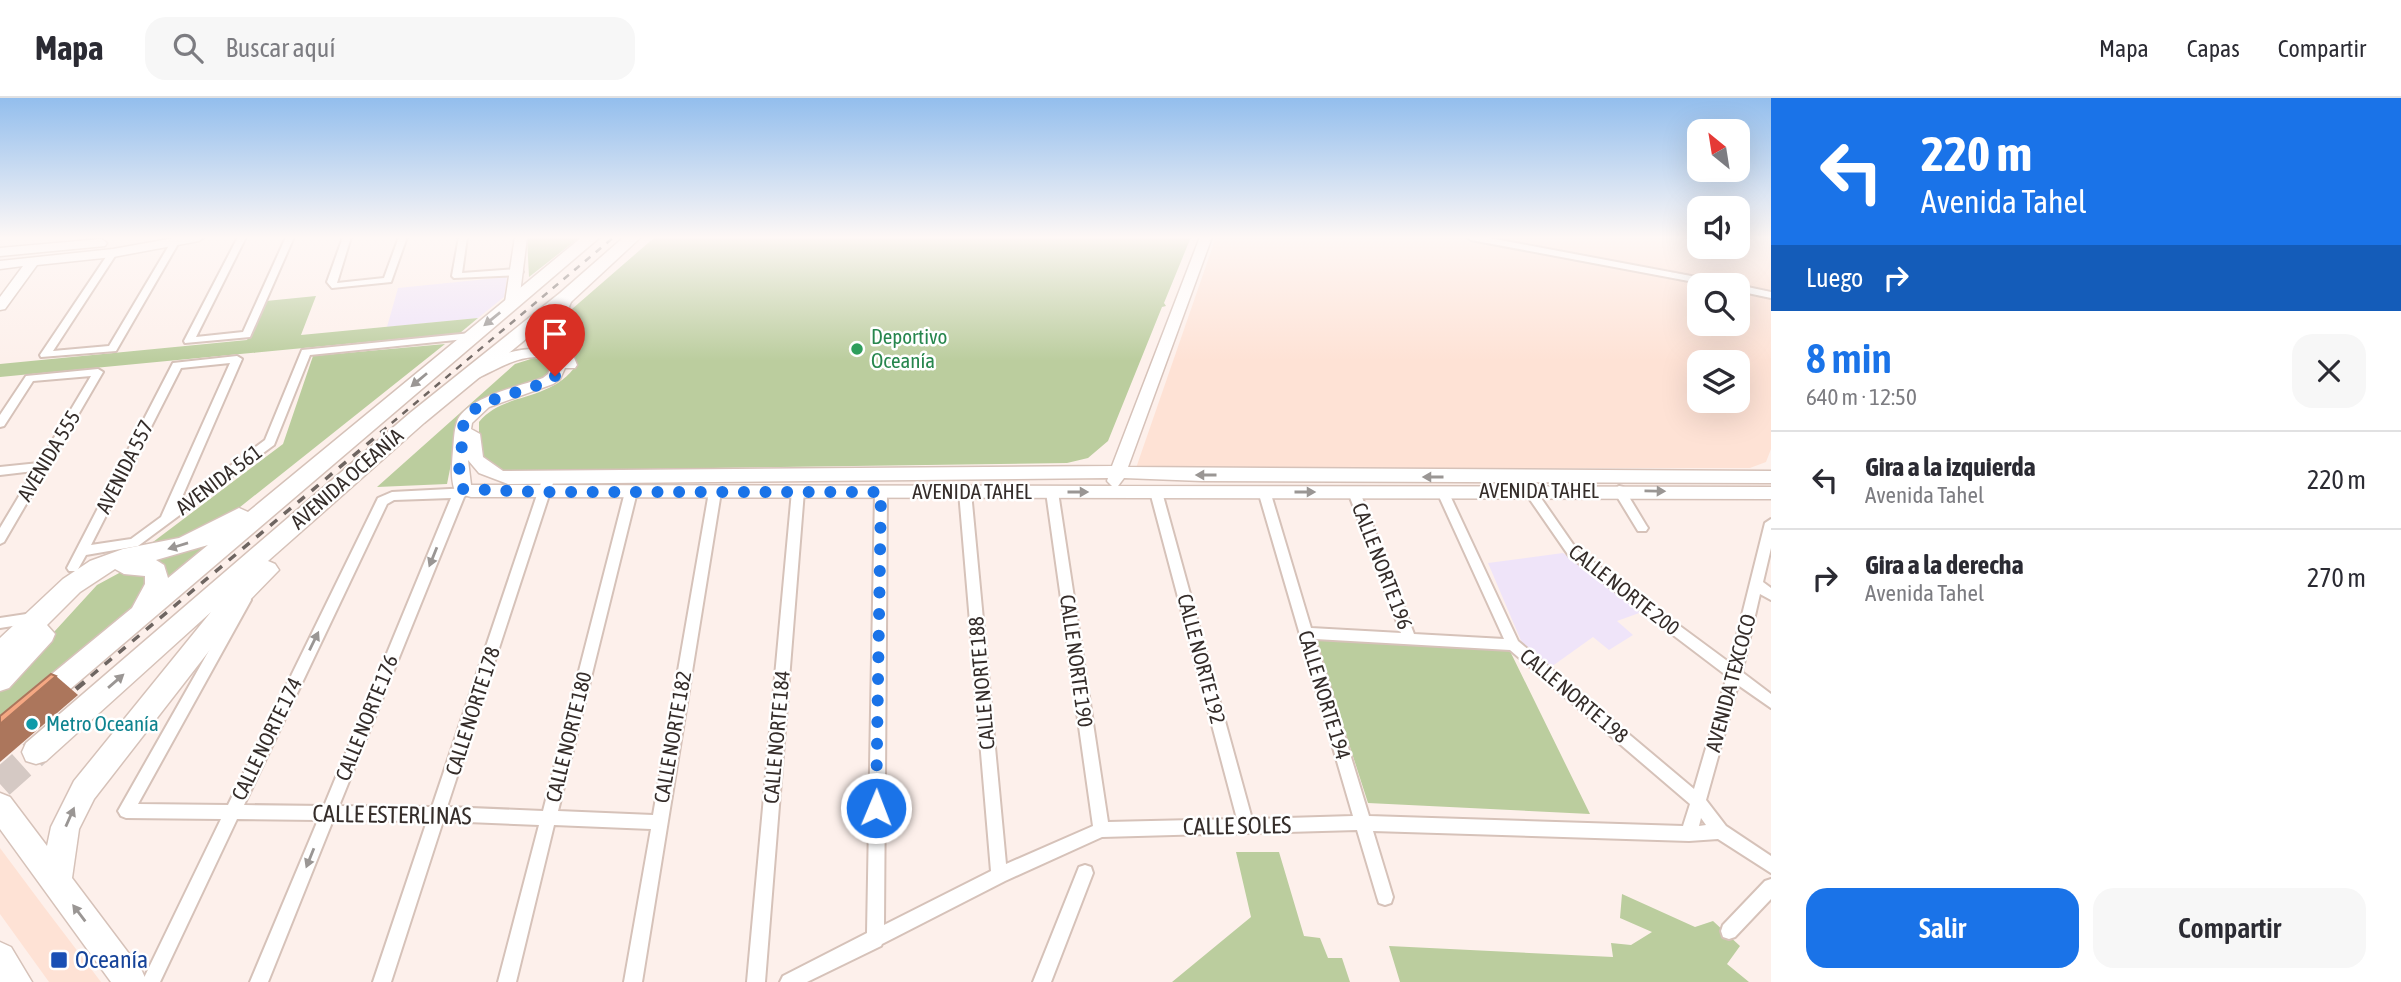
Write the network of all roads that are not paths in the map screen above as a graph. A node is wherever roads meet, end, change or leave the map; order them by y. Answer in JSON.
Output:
{"nodes":[{"id":1,"x":21,"y":278,"type":"edge"},
{"id":2,"x":95,"y":278,"type":"edge"},
{"id":3,"x":152,"y":278,"type":"edge"},
{"id":4,"x":221,"y":278,"type":"edge"},
{"id":5,"x":272,"y":278,"type":"edge"},
{"id":6,"x":335,"y":278,"type":"edge"},
{"id":7,"x":389,"y":278,"type":"edge"},
{"id":8,"x":517,"y":278,"type":"edge"},
{"id":9,"x":541,"y":278,"type":"edge"},
{"id":10,"x":588,"y":278,"type":"edge"},
{"id":11,"x":1190,"y":278,"type":"edge"},
{"id":12,"x":1750,"y":291,"type":"edge"},
{"id":13,"x":1771,"y":295,"type":"edge"},
{"id":14,"x":566,"y":298,"type":"junction"},
{"id":15,"x":512,"y":302,"type":"junction"},
{"id":16,"x":0,"y":306,"type":"edge"},
{"id":17,"x":471,"y":336,"type":"junction"},
{"id":18,"x":465,"y":378,"type":"junction"},
{"id":19,"x":417,"y":418,"type":"junction"},
{"id":20,"x":0,"y":423,"type":"edge"},
{"id":21,"x":359,"y":431,"type":"junction"},
{"id":22,"x":43,"y":466,"type":"junction"},
{"id":23,"x":0,"y":471,"type":"edge"},
{"id":24,"x":1117,"y":472,"type":"junction"},
{"id":25,"x":1771,"y":477,"type":"edge"},
{"id":26,"x":546,"y":486,"type":"junction"},
{"id":27,"x":1619,"y":490,"type":"junction"},
{"id":28,"x":798,"y":491,"type":"junction"},
{"id":29,"x":1113,"y":491,"type":"junction"},
{"id":30,"x":1264,"y":491,"type":"junction"},
{"id":31,"x":1530,"y":491,"type":"junction"},
{"id":32,"x":462,"y":492,"type":"junction"},
{"id":33,"x":631,"y":492,"type":"junction"},
{"id":34,"x":715,"y":492,"type":"junction"},
{"id":35,"x":881,"y":492,"type":"junction"},
{"id":36,"x":965,"y":492,"type":"junction"},
{"id":37,"x":1052,"y":492,"type":"junction"},
{"id":38,"x":1156,"y":492,"type":"junction"},
{"id":39,"x":1353,"y":492,"type":"junction"},
{"id":40,"x":1443,"y":492,"type":"junction"},
{"id":41,"x":1771,"y":493,"type":"edge"},
{"id":42,"x":386,"y":497,"type":"joint"},
{"id":43,"x":164,"y":521,"type":"junction"},
{"id":44,"x":1771,"y":523,"type":"edge"},
{"id":45,"x":1642,"y":528,"type":"dead end"},
{"id":46,"x":0,"y":539,"type":"edge"},
{"id":47,"x":82,"y":551,"type":"junction"},
{"id":48,"x":73,"y":568,"type":"dead end"},
{"id":49,"x":1756,"y":584,"type":"junction"},
{"id":50,"x":1771,"y":595,"type":"edge"},
{"id":51,"x":245,"y":600,"type":"dead end"},
{"id":52,"x":34,"y":618,"type":"dead end"},
{"id":53,"x":136,"y":620,"type":"junction"},
{"id":54,"x":0,"y":624,"type":"edge"},
{"id":55,"x":1306,"y":633,"type":"junction"},
{"id":56,"x":1410,"y":640,"type":"junction"},
{"id":57,"x":1513,"y":645,"type":"junction"},
{"id":58,"x":0,"y":652,"type":"edge"},
{"id":59,"x":1734,"y":675,"type":"junction"},
{"id":60,"x":0,"y":681,"type":"edge"},
{"id":61,"x":1771,"y":702,"type":"edge"},
{"id":62,"x":29,"y":709,"type":"edge"},
{"id":63,"x":36,"y":752,"type":"tunnel mouth"},
{"id":64,"x":1699,"y":802,"type":"junction"},
{"id":65,"x":0,"y":806,"type":"edge"},
{"id":66,"x":232,"y":813,"type":"junction"},
{"id":67,"x":328,"y":813,"type":"junction"},
{"id":68,"x":439,"y":814,"type":"junction"},
{"id":69,"x":548,"y":819,"type":"junction"},
{"id":70,"x":659,"y":822,"type":"junction"},
{"id":71,"x":1363,"y":823,"type":"junction"},
{"id":72,"x":1247,"y":825,"type":"junction"},
{"id":73,"x":1101,"y":830,"type":"junction"},
{"id":74,"x":1720,"y":831,"type":"junction"},
{"id":75,"x":1689,"y":835,"type":"junction"},
{"id":76,"x":1771,"y":865,"type":"edge"},
{"id":77,"x":1085,"y":873,"type":"dead end"},
{"id":78,"x":999,"y":875,"type":"junction"},
{"id":79,"x":56,"y":883,"type":"junction"},
{"id":80,"x":1771,"y":887,"type":"edge"},
{"id":81,"x":1385,"y":897,"type":"dead end"},
{"id":82,"x":1730,"y":931,"type":"dead end"},
{"id":83,"x":874,"y":940,"type":"junction"},
{"id":84,"x":131,"y":982,"type":"edge"},
{"id":85,"x":151,"y":982,"type":"edge"},
{"id":86,"x":259,"y":982,"type":"edge"},
{"id":87,"x":382,"y":982,"type":"edge"},
{"id":88,"x":507,"y":982,"type":"edge"},
{"id":89,"x":633,"y":982,"type":"edge"},
{"id":90,"x":755,"y":982,"type":"edge"},
{"id":91,"x":789,"y":982,"type":"edge"},
{"id":92,"x":1042,"y":982,"type":"edge"}],
"edges":[{"from":1,"to":16,"type":"street"},
{"from":2,"to":3,"type":"street"},
{"from":4,"to":5,"type":"street"},
{"from":6,"to":7,"type":"street"},
{"from":8,"to":15,"type":"street"},
{"from":9,"to":15,"type":"highway","name":"AVENIDA OCEANÍA"},
{"from":10,"to":14,"type":"highway","name":"AVENIDA OCEANÍA"},
{"from":11,"to":24,"type":"street"},
{"from":12,"to":13,"type":"street"},
{"from":14,"to":18,"type":"highway","name":"AVENIDA OCEANÍA"},
{"from":14,"to":26,"type":"street","name":"AVENIDA TAHEL"},
{"from":15,"to":17,"type":"highway","name":"AVENIDA OCEANÍA","one_way":true},
{"from":17,"to":21,"type":"highway","name":"AVENIDA OCEANÍA","one_way":true},
{"from":17,"to":43,"type":"street","name":"AVENIDA 561"},
{"from":18,"to":19,"type":"highway","name":"AVENIDA OCEANÍA"},
{"from":18,"to":32,"type":"street"},
{"from":63,"to":19,"type":"highway","name":"AVENIDA OCEANÍA","one_way":true},
{"from":79,"to":19,"type":"highway","one_way":true},
{"from":20,"to":22,"type":"street","name":"AVENIDA 555"},
{"from":21,"to":53,"type":"highway","name":"AVENIDA OCEANÍA"},
{"from":21,"to":58,"type":"highway","one_way":true},
{"from":22,"to":23,"type":"street"},
{"from":22,"to":46,"type":"street","name":"AVENIDA 555"},
{"from":25,"to":24,"type":"street","name":"AVENIDA TAHEL","one_way":true},
{"from":24,"to":26,"type":"street","name":"AVENIDA TAHEL"},
{"from":24,"to":29,"type":"street"},
{"from":26,"to":32,"type":"street","name":"AVENIDA TAHEL"},
{"from":26,"to":33,"type":"street","name":"AVENIDA TAHEL"},
{"from":26,"to":68,"type":"street","name":"CALLE NORTE 178"},
{"from":27,"to":31,"type":"street","name":"AVENIDA TAHEL"},
{"from":27,"to":41,"type":"street","name":"AVENIDA TAHEL","one_way":true},
{"from":27,"to":45,"type":"street"},
{"from":28,"to":34,"type":"street","name":"AVENIDA TAHEL"},
{"from":28,"to":35,"type":"street","name":"AVENIDA TAHEL"},
{"from":28,"to":90,"type":"street","name":"CALLE NORTE 184"},
{"from":37,"to":29,"type":"street","name":"AVENIDA TAHEL","one_way":true},
{"from":29,"to":38,"type":"street","name":"AVENIDA TAHEL"},
{"from":30,"to":38,"type":"street","name":"AVENIDA TAHEL"},
{"from":30,"to":39,"type":"street","name":"AVENIDA TAHEL","one_way":true},
{"from":30,"to":55,"type":"street","name":"CALLE NORTE 194"},
{"from":31,"to":40,"type":"street","name":"AVENIDA TAHEL"},
{"from":31,"to":59,"type":"street","name":"CALLE NORTE 200"},
{"from":32,"to":42,"type":"street","name":"AVENIDA TAHEL"},
{"from":32,"to":67,"type":"street","name":"CALLE NORTE 176","one_way":true},
{"from":33,"to":34,"type":"street","name":"AVENIDA TAHEL"},
{"from":33,"to":69,"type":"street","name":"CALLE NORTE 180"},
{"from":34,"to":70,"type":"street","name":"CALLE NORTE 182"},
{"from":35,"to":36,"type":"street","name":"AVENIDA TAHEL"},
{"from":35,"to":83,"type":"street"},
{"from":36,"to":37,"type":"street","name":"AVENIDA TAHEL"},
{"from":36,"to":78,"type":"street","name":"CALLE NORTE 188"},
{"from":37,"to":73,"type":"street","name":"CALLE NORTE 190"},
{"from":38,"to":72,"type":"street","name":"CALLE NORTE 192"},
{"from":39,"to":40,"type":"street","name":"AVENIDA TAHEL"},
{"from":39,"to":56,"type":"street","name":"CALLE NORTE 196"},
{"from":40,"to":57,"type":"street","name":"CALLE NORTE 198"},
{"from":66,"to":42,"type":"street","name":"CALLE NORTE 174","one_way":true},
{"from":43,"to":47,"type":"street","name":"AVENIDA 561"},
{"from":43,"to":47,"type":"street","name":"AVENIDA 557"},
{"from":44,"to":49,"type":"street","name":"AVENIDA TEXCOCO"},
{"from":47,"to":48,"type":"street","name":"AVENIDA 557"},
{"from":49,"to":50,"type":"street"},
{"from":49,"to":59,"type":"street","name":"AVENIDA TEXCOCO"},
{"from":51,"to":66,"type":"street","name":"CALLE ESTERLINAS"},
{"from":52,"to":54,"type":"street"},
{"from":53,"to":60,"type":"highway"},
{"from":53,"to":62,"type":"highway","name":"AVENIDA OCEANÍA"},
{"from":55,"to":56,"type":"street"},
{"from":55,"to":71,"type":"street","name":"CALLE NORTE 194"},
{"from":56,"to":57,"type":"street"},
{"from":57,"to":64,"type":"street","name":"CALLE NORTE 198"},
{"from":59,"to":61,"type":"street","name":"CALLE NORTE 200"},
{"from":59,"to":64,"type":"street","name":"AVENIDA TEXCOCO"},
{"from":64,"to":74,"type":"street","name":"CALLE NORTE 198"},
{"from":64,"to":75,"type":"street","name":"AVENIDA TEXCOCO"},
{"from":65,"to":79,"type":"highway"},
{"from":66,"to":67,"type":"street","name":"CALLE ESTERLINAS"},
{"from":66,"to":85,"type":"street","name":"CALLE NORTE 174"},
{"from":67,"to":68,"type":"street","name":"CALLE ESTERLINAS"},
{"from":67,"to":86,"type":"street","name":"CALLE NORTE 176","one_way":true},
{"from":68,"to":69,"type":"street","name":"CALLE ESTERLINAS"},
{"from":68,"to":87,"type":"street","name":"CALLE NORTE 178"},
{"from":69,"to":70,"type":"street","name":"CALLE ESTERLINAS"},
{"from":69,"to":88,"type":"street","name":"CALLE NORTE 180"},
{"from":70,"to":89,"type":"street","name":"CALLE NORTE 182"},
{"from":71,"to":72,"type":"street","name":"CALLE SOLES"},
{"from":71,"to":75,"type":"street","name":"CALLE SOLES"},
{"from":71,"to":81,"type":"street","name":"CALLE NORTE 194"},
{"from":72,"to":73,"type":"street","name":"CALLE SOLES"},
{"from":73,"to":78,"type":"street","name":"CALLE SOLES"},
{"from":74,"to":75,"type":"street","name":"CALLE SOLES"},
{"from":74,"to":76,"type":"street"},
{"from":77,"to":92,"type":"street"},
{"from":78,"to":83,"type":"street","name":"CALLE SOLES"},
{"from":84,"to":79,"type":"highway","one_way":true},
{"from":80,"to":82,"type":"street"},
{"from":83,"to":91,"type":"street","name":"CALLE SOLES"}]}
